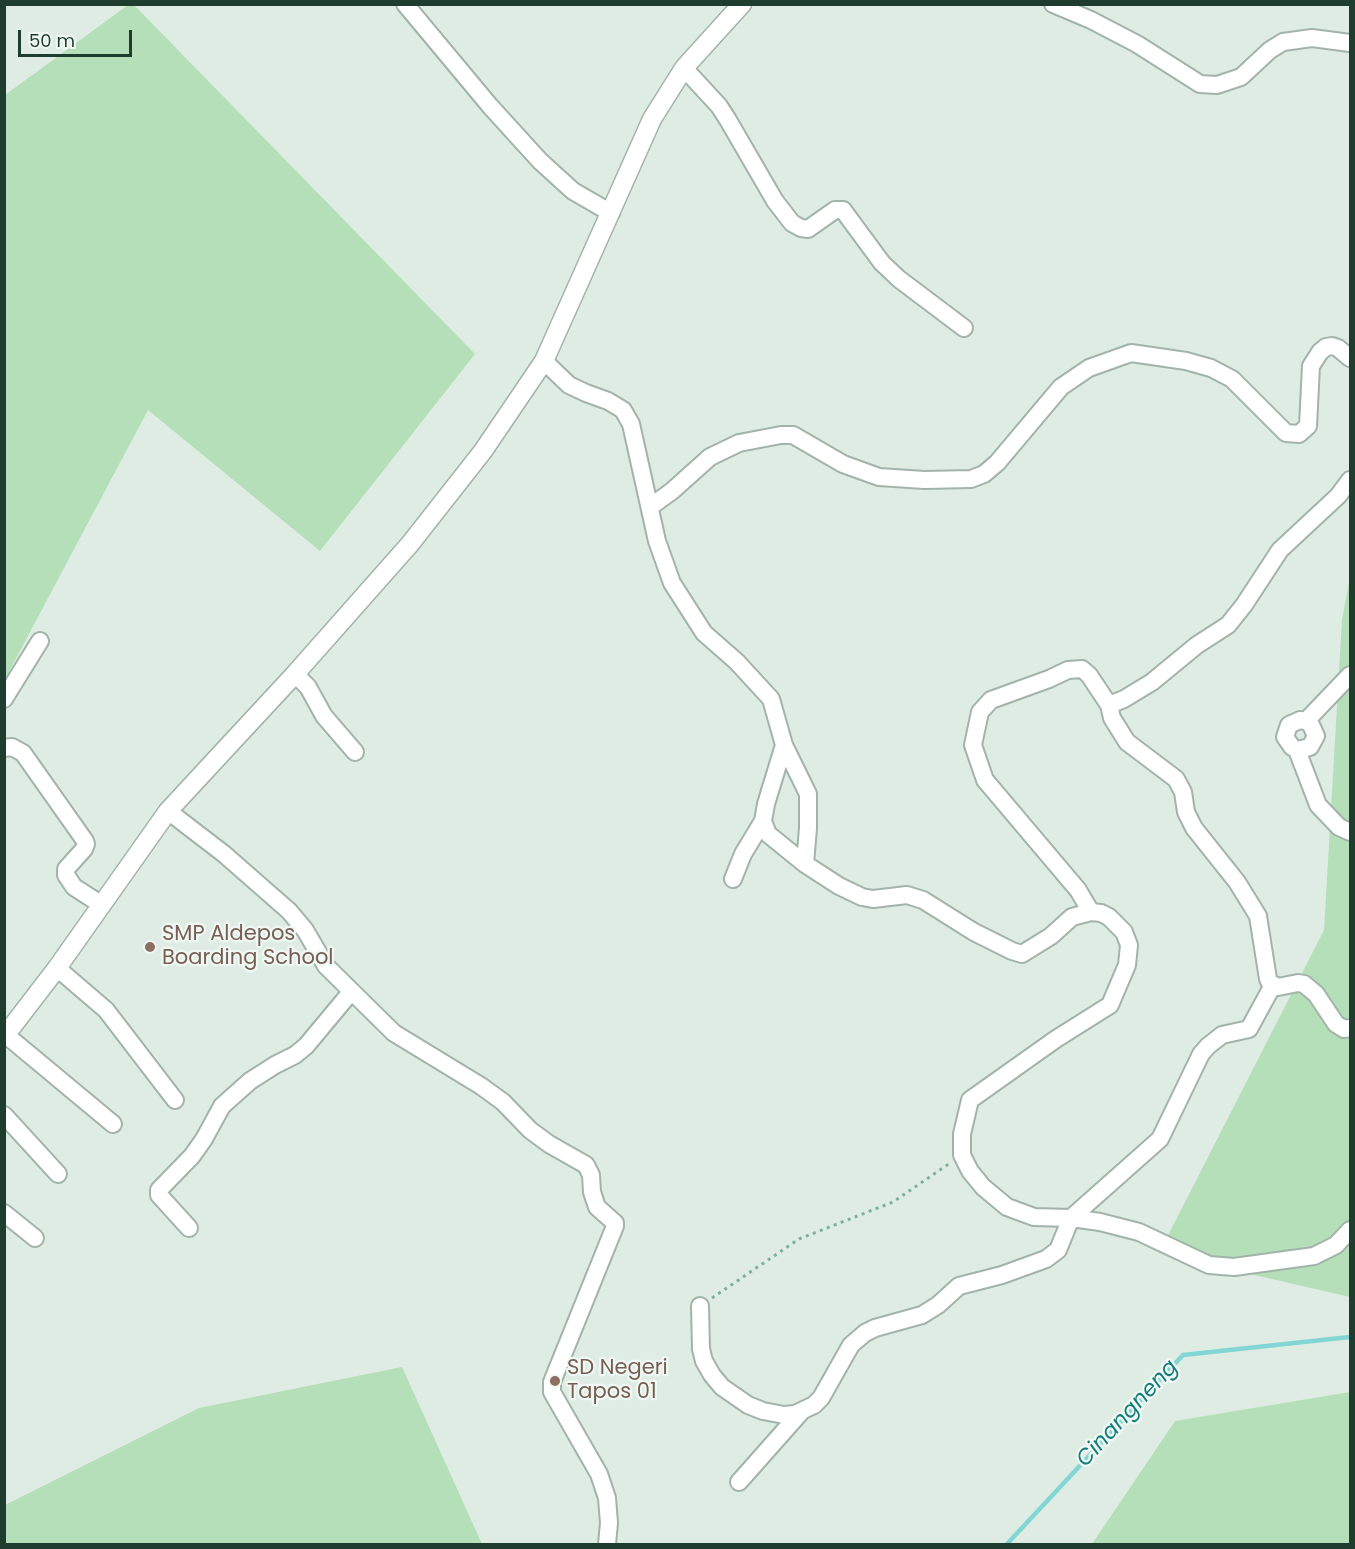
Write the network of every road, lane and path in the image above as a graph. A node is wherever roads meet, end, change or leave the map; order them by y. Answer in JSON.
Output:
{"nodes":[{"id":1,"x":405,"y":4,"type":"edge"},
{"id":2,"x":742,"y":4,"type":"edge"},
{"id":3,"x":1053,"y":4,"type":"edge"},
{"id":4,"x":1350,"y":43,"type":"edge"},
{"id":5,"x":684,"y":68,"type":"junction"},
{"id":6,"x":610,"y":213,"type":"junction"},
{"id":7,"x":964,"y":328,"type":"dead end"},
{"id":8,"x":1350,"y":358,"type":"edge"},
{"id":9,"x":544,"y":361,"type":"junction"},
{"id":10,"x":1350,"y":480,"type":"edge"},
{"id":11,"x":650,"y":507,"type":"junction"},
{"id":12,"x":40,"y":642,"type":"dead end"},
{"id":13,"x":295,"y":674,"type":"junction"},
{"id":14,"x":1350,"y":675,"type":"edge"},
{"id":15,"x":4,"y":699,"type":"edge"},
{"id":16,"x":1109,"y":705,"type":"junction"},
{"id":17,"x":784,"y":745,"type":"junction"},
{"id":18,"x":4,"y":748,"type":"edge"},
{"id":19,"x":355,"y":752,"type":"dead end"},
{"id":20,"x":168,"y":811,"type":"junction"},
{"id":21,"x":763,"y":821,"type":"junction"},
{"id":22,"x":1350,"y":832,"type":"edge"},
{"id":23,"x":805,"y":864,"type":"junction"},
{"id":24,"x":733,"y":879,"type":"dead end"},
{"id":25,"x":102,"y":905,"type":"junction"},
{"id":26,"x":1091,"y":912,"type":"junction"},
{"id":27,"x":57,"y":968,"type":"junction"},
{"id":28,"x":1273,"y":985,"type":"junction"},
{"id":29,"x":351,"y":992,"type":"junction"},
{"id":30,"x":1350,"y":1028,"type":"edge"},
{"id":31,"x":5,"y":1036,"type":"edge"},
{"id":32,"x":175,"y":1101,"type":"dead end"},
{"id":33,"x":4,"y":1115,"type":"edge"},
{"id":34,"x":113,"y":1124,"type":"dead end"},
{"id":35,"x":962,"y":1155,"type":"junction"},
{"id":36,"x":58,"y":1174,"type":"dead end"},
{"id":37,"x":4,"y":1213,"type":"edge"},
{"id":38,"x":1071,"y":1218,"type":"junction"},
{"id":39,"x":189,"y":1228,"type":"dead end"},
{"id":40,"x":1350,"y":1230,"type":"edge"},
{"id":41,"x":35,"y":1238,"type":"dead end"},
{"id":42,"x":700,"y":1306,"type":"joint"},
{"id":43,"x":801,"y":1412,"type":"junction"},
{"id":44,"x":739,"y":1482,"type":"dead end"},
{"id":45,"x":607,"y":1545,"type":"edge"}],
"edges":[{"from":1,"to":6,"type":"street"},
{"from":2,"to":5,"type":"street"},
{"from":3,"to":4,"type":"street"},
{"from":5,"to":6,"type":"street"},
{"from":5,"to":7,"type":"street"},
{"from":6,"to":9,"type":"street"},
{"from":8,"to":11,"type":"street"},
{"from":9,"to":11,"type":"street"},
{"from":9,"to":13,"type":"street"},
{"from":10,"to":16,"type":"street"},
{"from":11,"to":17,"type":"street"},
{"from":12,"to":15,"type":"street"},
{"from":13,"to":19,"type":"street"},
{"from":13,"to":20,"type":"street"},
{"from":14,"to":22,"type":"street"},
{"from":16,"to":26,"type":"street"},
{"from":16,"to":28,"type":"street"},
{"from":17,"to":21,"type":"street"},
{"from":17,"to":23,"type":"street"},
{"from":18,"to":25,"type":"street"},
{"from":20,"to":25,"type":"street"},
{"from":20,"to":29,"type":"street"},
{"from":21,"to":23,"type":"street"},
{"from":21,"to":24,"type":"street"},
{"from":23,"to":26,"type":"street"},
{"from":25,"to":27,"type":"street"},
{"from":26,"to":35,"type":"street"},
{"from":27,"to":31,"type":"street"},
{"from":27,"to":32,"type":"street"},
{"from":28,"to":30,"type":"street"},
{"from":28,"to":38,"type":"street"},
{"from":29,"to":39,"type":"street"},
{"from":29,"to":45,"type":"street"},
{"from":31,"to":34,"type":"street"},
{"from":33,"to":36,"type":"street"},
{"from":35,"to":38,"type":"street"},
{"from":35,"to":42,"type":"path"},
{"from":37,"to":41,"type":"street"},
{"from":38,"to":40,"type":"street"},
{"from":38,"to":43,"type":"street"},
{"from":42,"to":43,"type":"street"},
{"from":43,"to":44,"type":"street"}]}
